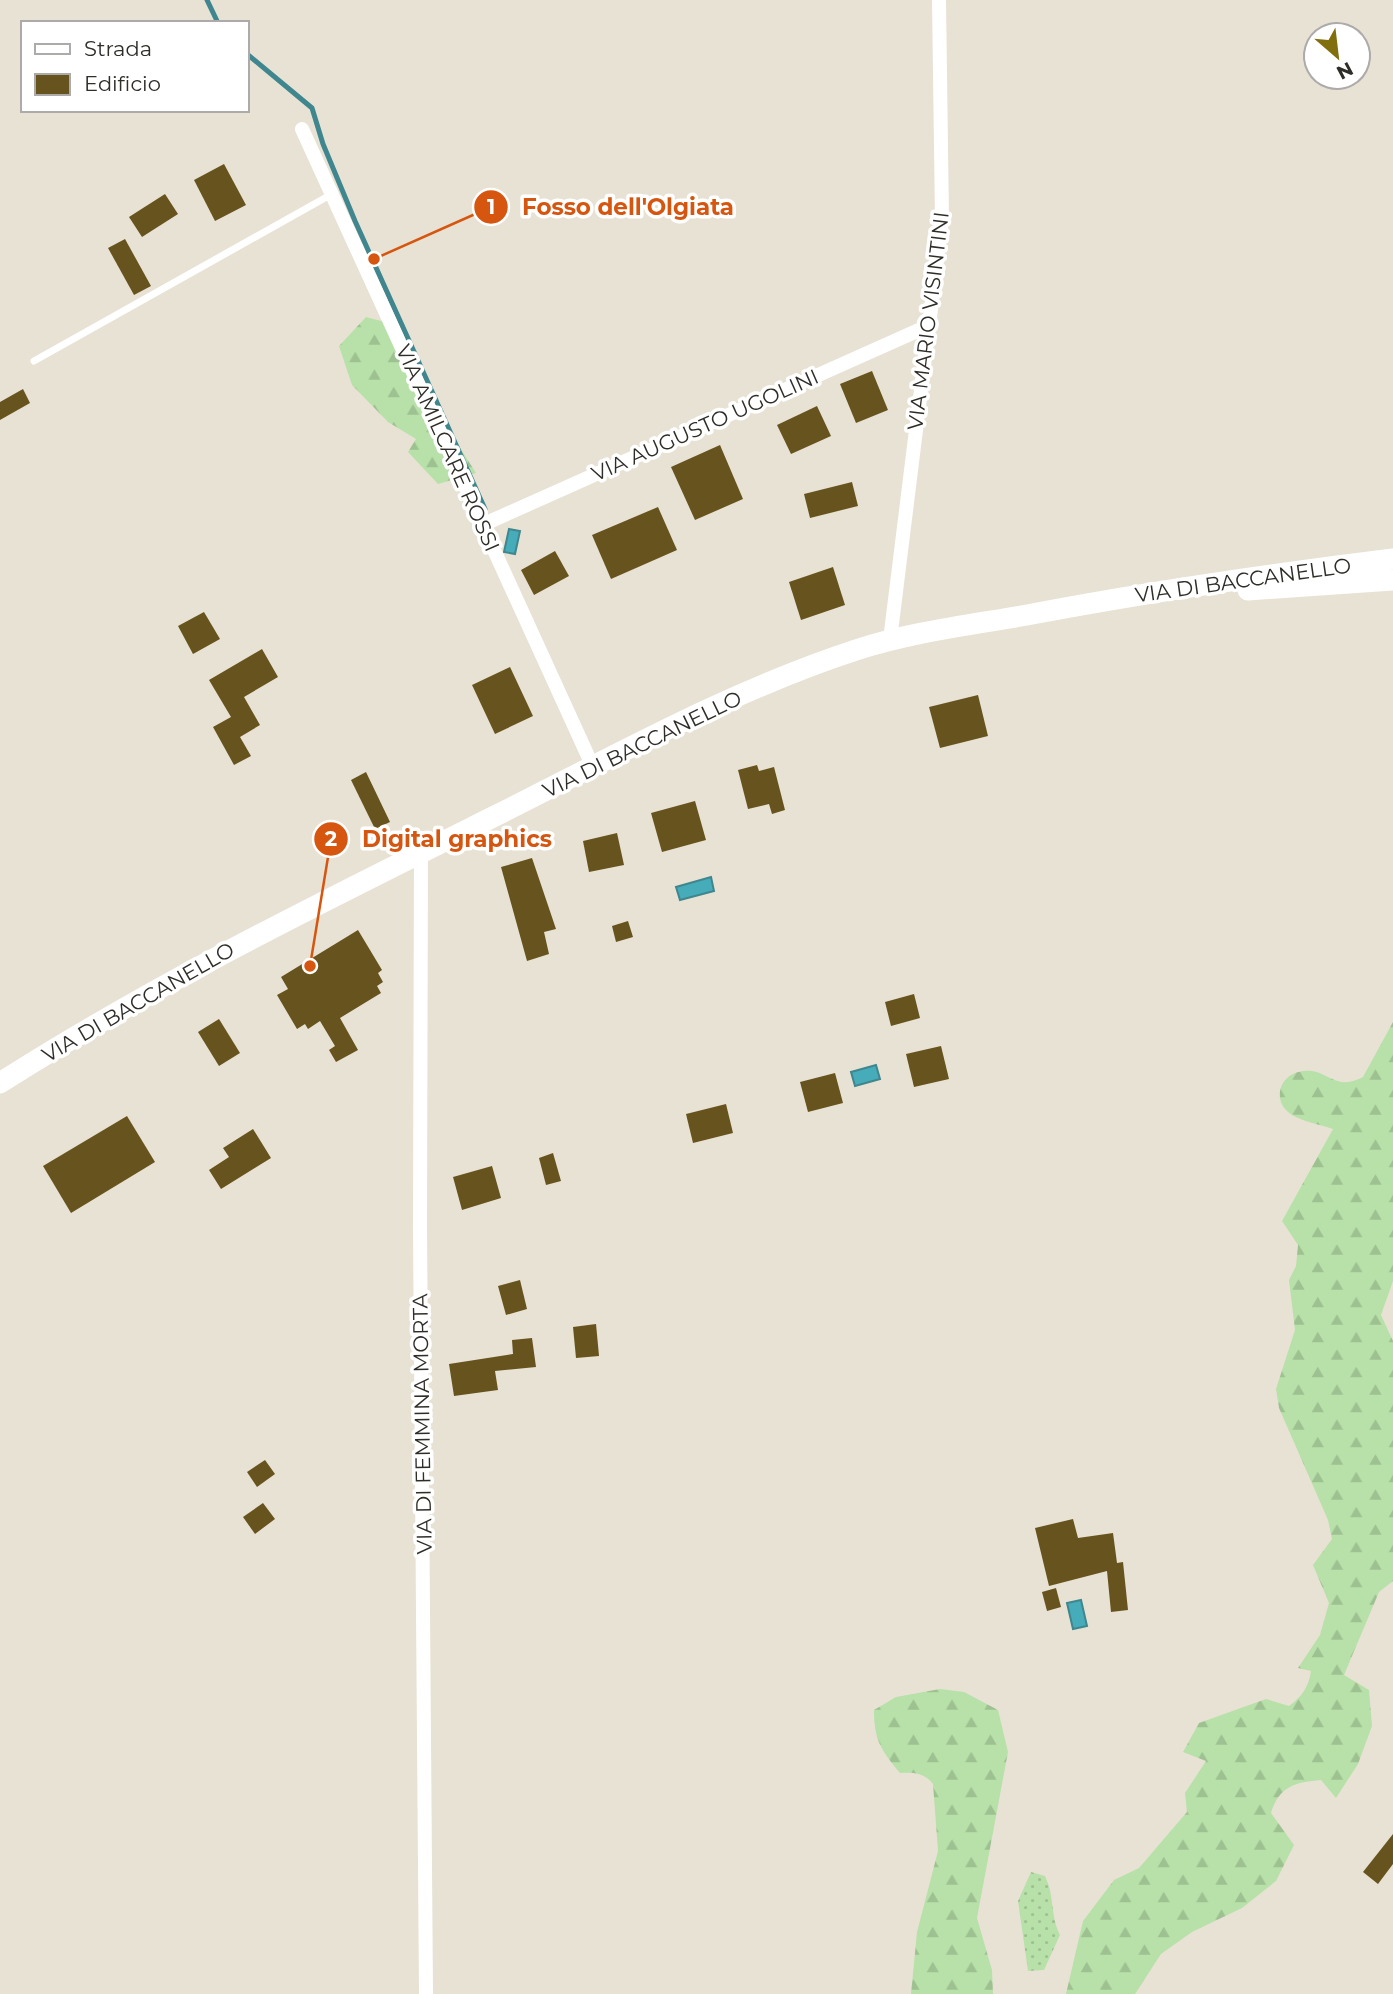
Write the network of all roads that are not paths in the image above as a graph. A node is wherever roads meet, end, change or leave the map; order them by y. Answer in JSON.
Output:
{"nodes":[{"id":1,"x":939,"y":0,"type":"edge"},
{"id":2,"x":302,"y":129,"type":"dead end"},
{"id":3,"x":332,"y":194,"type":"junction"},
{"id":4,"x":928,"y":326,"type":"junction"},
{"id":5,"x":34,"y":361,"type":"dead end"},
{"id":6,"x":482,"y":525,"type":"junction"},
{"id":7,"x":1393,"y":559,"type":"edge"},
{"id":8,"x":1393,"y":580,"type":"edge"},
{"id":9,"x":1092,"y":603,"type":"junction"},
{"id":10,"x":890,"y":640,"type":"junction"},
{"id":11,"x":593,"y":767,"type":"junction"},
{"id":12,"x":421,"y":853,"type":"junction"},
{"id":13,"x":0,"y":1083,"type":"edge"},
{"id":14,"x":426,"y":1994,"type":"edge"}],
"edges":[{"from":1,"to":4,"type":"street","name":"VIA MARIO VISINTINI"},
{"from":2,"to":3,"type":"street","name":"VIA AMILCARE ROSSI"},
{"from":3,"to":5,"type":"lane"},
{"from":3,"to":6,"type":"street","name":"VIA AMILCARE ROSSI"},
{"from":4,"to":6,"type":"street","name":"VIA AUGUSTO UGOLINI"},
{"from":4,"to":10,"type":"street","name":"VIA MARIO VISINTINI"},
{"from":6,"to":11,"type":"street","name":"VIA AMILCARE ROSSI"},
{"from":7,"to":9,"type":"street","name":"VIA DI BACCANELLO"},
{"from":8,"to":9,"type":"street","name":"VIA DI BACCANELLO"},
{"from":9,"to":10,"type":"street","name":"VIA DI BACCANELLO"},
{"from":10,"to":11,"type":"street","name":"VIA DI BACCANELLO"},
{"from":11,"to":12,"type":"street","name":"VIA DI BACCANELLO"},
{"from":12,"to":13,"type":"street","name":"VIA DI BACCANELLO"},
{"from":12,"to":14,"type":"street","name":"VIA DI FEMMINA MORTA"}]}
